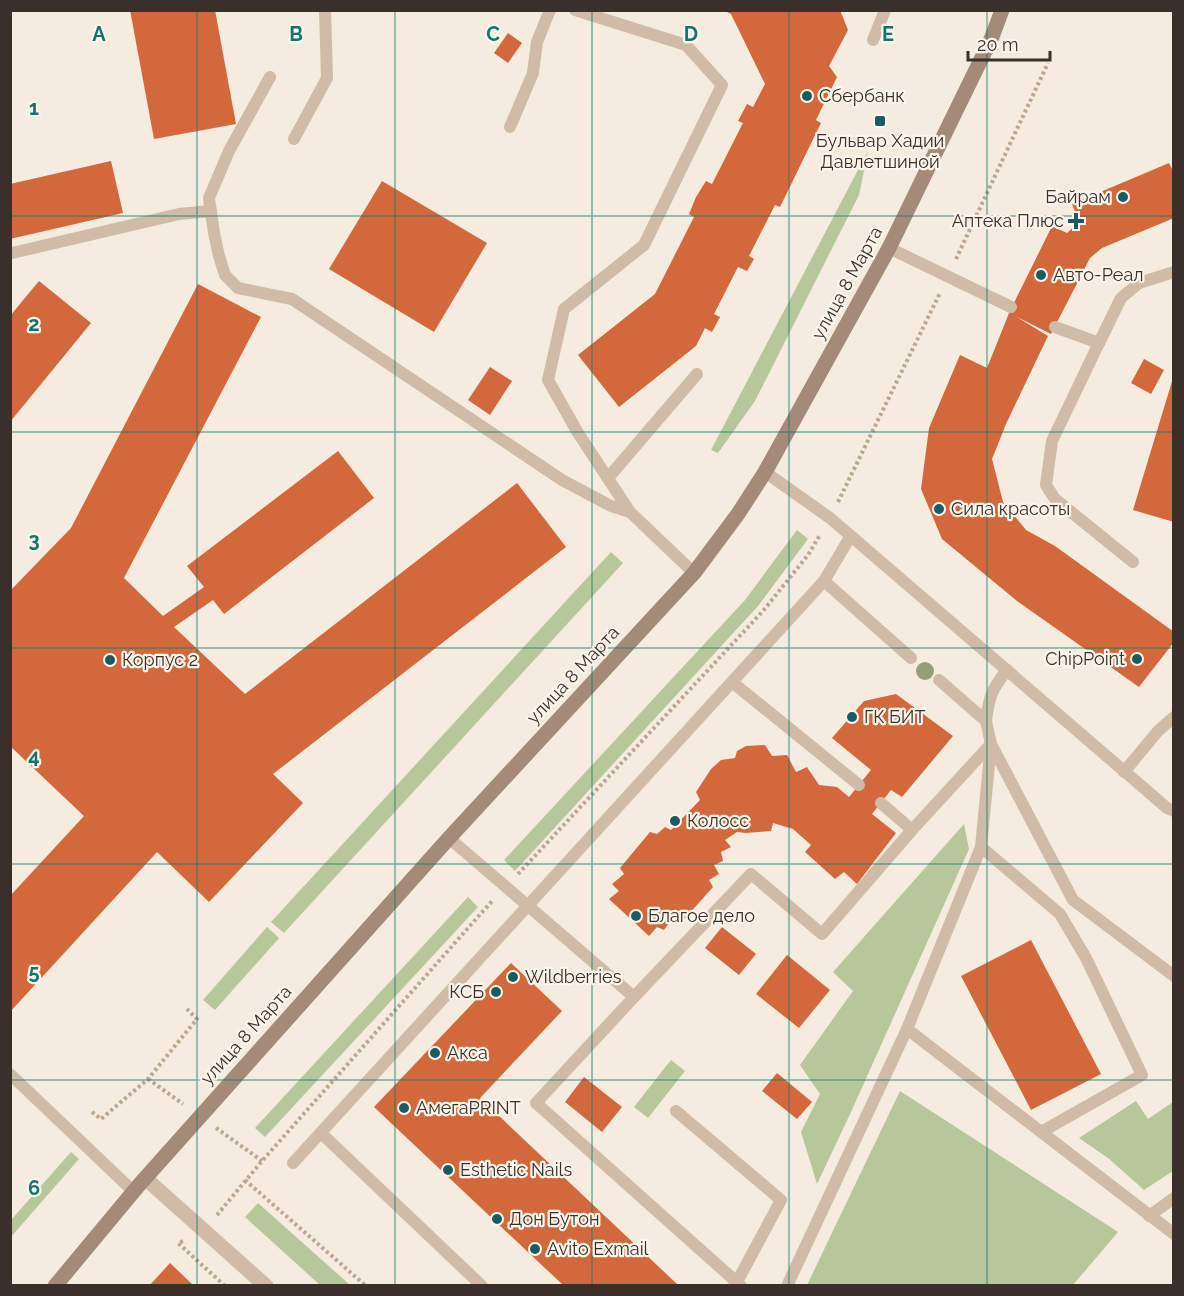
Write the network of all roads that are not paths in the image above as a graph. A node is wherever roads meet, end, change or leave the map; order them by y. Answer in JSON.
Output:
{"nodes":[{"id":1,"x":325,"y":10,"type":"edge"},
{"id":2,"x":550,"y":10,"type":"edge"},
{"id":3,"x":575,"y":10,"type":"edge"},
{"id":4,"x":885,"y":10,"type":"edge"},
{"id":5,"x":1002,"y":10,"type":"edge"},
{"id":6,"x":873,"y":40,"type":"dead end"},
{"id":7,"x":270,"y":77,"type":"dead end"},
{"id":8,"x":510,"y":127,"type":"dead end"},
{"id":9,"x":294,"y":139,"type":"dead end"},
{"id":10,"x":211,"y":212,"type":"junction"},
{"id":11,"x":889,"y":248,"type":"junction"},
{"id":12,"x":12,"y":253,"type":"dead end"},
{"id":13,"x":1173,"y":272,"type":"edge"},
{"id":14,"x":1011,"y":307,"type":"dead end"},
{"id":15,"x":1055,"y":327,"type":"dead end"},
{"id":16,"x":1099,"y":343,"type":"junction"},
{"id":17,"x":697,"y":374,"type":"dead end"},
{"id":18,"x":765,"y":472,"type":"junction"},
{"id":19,"x":608,"y":478,"type":"junction"},
{"id":20,"x":630,"y":512,"type":"junction"},
{"id":21,"x":850,"y":537,"type":"junction"},
{"id":22,"x":1133,"y":562,"type":"dead end"},
{"id":23,"x":694,"y":573,"type":"junction"},
{"id":24,"x":824,"y":581,"type":"junction"},
{"id":25,"x":911,"y":658,"type":"dead end"},
{"id":26,"x":1007,"y":670,"type":"junction"},
{"id":27,"x":939,"y":680,"type":"dead end"},
{"id":28,"x":732,"y":682,"type":"junction"},
{"id":29,"x":1173,"y":717,"type":"edge"},
{"id":30,"x":986,"y":721,"type":"junction"},
{"id":31,"x":990,"y":744,"type":"junction"},
{"id":32,"x":1124,"y":772,"type":"junction"},
{"id":33,"x":859,"y":786,"type":"dead end"},
{"id":34,"x":880,"y":803,"type":"dead end"},
{"id":35,"x":1173,"y":811,"type":"edge"},
{"id":36,"x":912,"y":830,"type":"junction"},
{"id":37,"x":449,"y":838,"type":"junction"},
{"id":38,"x":981,"y":847,"type":"junction"},
{"id":39,"x":528,"y":906,"type":"junction"},
{"id":40,"x":1173,"y":976,"type":"edge"},
{"id":41,"x":634,"y":997,"type":"junction"},
{"id":42,"x":907,"y":1029,"type":"junction"},
{"id":43,"x":10,"y":1074,"type":"edge"},
{"id":44,"x":676,"y":1111,"type":"dead end"},
{"id":45,"x":1041,"y":1132,"type":"junction"},
{"id":46,"x":321,"y":1133,"type":"junction"},
{"id":47,"x":293,"y":1163,"type":"dead end"},
{"id":48,"x":145,"y":1178,"type":"junction"},
{"id":49,"x":133,"y":1191,"type":"junction"},
{"id":50,"x":1173,"y":1198,"type":"edge"},
{"id":51,"x":1149,"y":1216,"type":"junction"},
{"id":52,"x":1173,"y":1234,"type":"edge"},
{"id":53,"x":737,"y":1284,"type":"edge"},
{"id":54,"x":55,"y":1286,"type":"edge"},
{"id":55,"x":266,"y":1286,"type":"edge"},
{"id":56,"x":482,"y":1286,"type":"edge"},
{"id":57,"x":786,"y":1286,"type":"edge"}],
"edges":[{"from":1,"to":9,"type":"lane"},
{"from":2,"to":8,"type":"lane"},
{"from":3,"to":19,"type":"lane"},
{"from":4,"to":6,"type":"lane"},
{"from":5,"to":11,"type":"main road","name":"улица 8 Марта"},
{"from":7,"to":10,"type":"lane"},
{"from":10,"to":12,"type":"lane"},
{"from":10,"to":20,"type":"lane"},
{"from":11,"to":14,"type":"lane"},
{"from":11,"to":18,"type":"main road","name":"улица 8 Марта"},
{"from":13,"to":16,"type":"lane"},
{"from":15,"to":16,"type":"lane"},
{"from":16,"to":22,"type":"lane"},
{"from":17,"to":19,"type":"lane"},
{"from":18,"to":21,"type":"lane"},
{"from":18,"to":23,"type":"main road","name":"улица 8 Марта"},
{"from":19,"to":20,"type":"lane"},
{"from":20,"to":23,"type":"lane"},
{"from":21,"to":24,"type":"lane"},
{"from":21,"to":26,"type":"lane"},
{"from":23,"to":37,"type":"main road","name":"улица 8 Марта"},
{"from":24,"to":25,"type":"lane"},
{"from":24,"to":28,"type":"lane"},
{"from":26,"to":30,"type":"lane"},
{"from":26,"to":32,"type":"lane"},
{"from":27,"to":30,"type":"lane"},
{"from":28,"to":33,"type":"lane"},
{"from":28,"to":39,"type":"lane"},
{"from":29,"to":32,"type":"lane"},
{"from":30,"to":31,"type":"lane"},
{"from":31,"to":36,"type":"lane"},
{"from":31,"to":38,"type":"lane"},
{"from":31,"to":40,"type":"lane"},
{"from":32,"to":35,"type":"lane"},
{"from":34,"to":36,"type":"lane"},
{"from":36,"to":41,"type":"lane"},
{"from":37,"to":39,"type":"lane"},
{"from":37,"to":48,"type":"main road","name":"улица 8 Марта"},
{"from":38,"to":42,"type":"lane"},
{"from":38,"to":45,"type":"lane"},
{"from":39,"to":41,"type":"lane"},
{"from":39,"to":46,"type":"lane"},
{"from":41,"to":53,"type":"lane"},
{"from":42,"to":45,"type":"lane"},
{"from":42,"to":57,"type":"lane"},
{"from":43,"to":49,"type":"lane"},
{"from":44,"to":53,"type":"lane"},
{"from":45,"to":51,"type":"lane"},
{"from":46,"to":47,"type":"lane"},
{"from":46,"to":56,"type":"lane"},
{"from":48,"to":49,"type":"main road","name":"улица 8 Марта"},
{"from":48,"to":55,"type":"street"},
{"from":49,"to":54,"type":"main road","name":"улица 8 Марта"},
{"from":50,"to":51,"type":"lane"},
{"from":51,"to":52,"type":"lane"}]}
